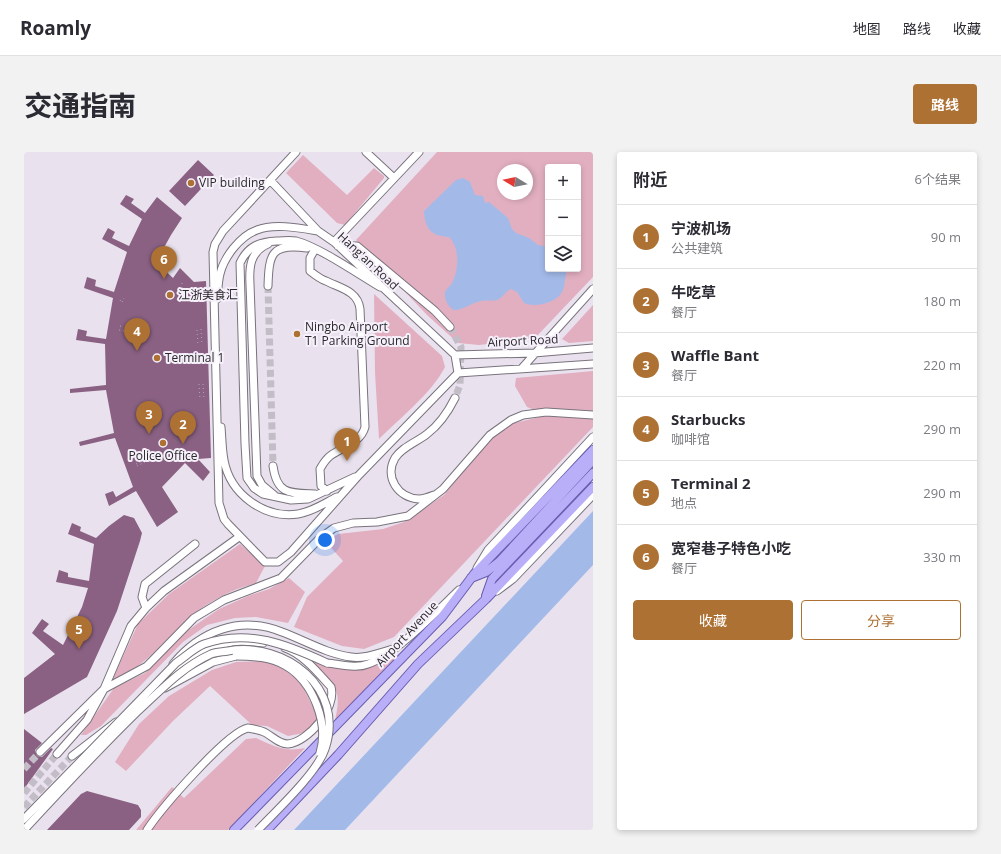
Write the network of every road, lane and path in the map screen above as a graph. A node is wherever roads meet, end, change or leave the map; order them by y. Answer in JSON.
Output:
{"nodes":[{"id":1,"x":296,"y":152,"type":"edge"},
{"id":2,"x":366,"y":152,"type":"edge"},
{"id":3,"x":419,"y":152,"type":"edge"},
{"id":4,"x":394,"y":178,"type":"junction"},
{"id":5,"x":270,"y":180,"type":"junction"},
{"id":6,"x":318,"y":231,"type":"junction"},
{"id":7,"x":275,"y":242,"type":"junction"},
{"id":8,"x":336,"y":244,"type":"junction"},
{"id":9,"x":315,"y":249,"type":"junction"},
{"id":10,"x":182,"y":283,"type":"dead end"},
{"id":11,"x":268,"y":286,"type":"tunnel mouth"},
{"id":12,"x":380,"y":287,"type":"junction"},
{"id":13,"x":182,"y":288,"type":"dead end"},
{"id":14,"x":593,"y":289,"type":"edge"},
{"id":15,"x":123,"y":298,"type":"dead end"},
{"id":16,"x":121,"y":301,"type":"dead end"},
{"id":17,"x":120,"y":326,"type":"dead end"},
{"id":18,"x":124,"y":327,"type":"dead end"},
{"id":19,"x":450,"y":327,"type":"tunnel mouth"},
{"id":20,"x":201,"y":329,"type":"dead end"},
{"id":21,"x":119,"y":330,"type":"dead end"},
{"id":22,"x":197,"y":330,"type":"dead end"},
{"id":23,"x":124,"y":331,"type":"dead end"},
{"id":24,"x":198,"y":345,"type":"dead end"},
{"id":25,"x":202,"y":345,"type":"dead end"},
{"id":26,"x":593,"y":348,"type":"edge"},
{"id":27,"x":534,"y":353,"type":"junction"},
{"id":28,"x":455,"y":355,"type":"junction"},
{"id":29,"x":593,"y":364,"type":"edge"},
{"id":30,"x":522,"y":368,"type":"junction"},
{"id":31,"x":458,"y":373,"type":"junction"},
{"id":32,"x":199,"y":384,"type":"dead end"},
{"id":33,"x":203,"y":384,"type":"dead end"},
{"id":34,"x":455,"y":398,"type":"tunnel mouth"},
{"id":35,"x":204,"y":399,"type":"dead end"},
{"id":36,"x":200,"y":400,"type":"dead end"},
{"id":37,"x":593,"y":415,"type":"edge"},
{"id":38,"x":593,"y":437,"type":"edge"},
{"id":39,"x":593,"y":450,"type":"edge"},
{"id":40,"x":593,"y":460,"type":"edge"},
{"id":41,"x":145,"y":461,"type":"dead end"},
{"id":42,"x":137,"y":465,"type":"dead end"},
{"id":43,"x":273,"y":466,"type":"tunnel mouth"},
{"id":44,"x":593,"y":473,"type":"edge"},
{"id":45,"x":359,"y":475,"type":"junction"},
{"id":46,"x":593,"y":487,"type":"edge"},
{"id":47,"x":327,"y":491,"type":"junction"},
{"id":48,"x":318,"y":494,"type":"junction"},
{"id":49,"x":438,"y":494,"type":"junction"},
{"id":50,"x":341,"y":495,"type":"junction"},
{"id":51,"x":593,"y":495,"type":"edge"},
{"id":52,"x":278,"y":498,"type":"junction"},
{"id":53,"x":239,"y":537,"type":"junction"},
{"id":54,"x":195,"y":544,"type":"dead end"},
{"id":55,"x":468,"y":582,"type":"junction"},
{"id":56,"x":486,"y":599,"type":"junction"},
{"id":57,"x":146,"y":608,"type":"junction"},
{"id":58,"x":393,"y":649,"type":"junction"},
{"id":59,"x":104,"y":689,"type":"junction"},
{"id":60,"x":152,"y":689,"type":"junction"},
{"id":61,"x":142,"y":700,"type":"junction"},
{"id":62,"x":40,"y":752,"type":"tunnel mouth"},
{"id":63,"x":57,"y":754,"type":"tunnel mouth"},
{"id":64,"x":72,"y":756,"type":"tunnel mouth"},
{"id":65,"x":311,"y":771,"type":"junction"},
{"id":66,"x":24,"y":819,"type":"edge"},
{"id":67,"x":24,"y":830,"type":"edge"},
{"id":68,"x":146,"y":830,"type":"edge"},
{"id":69,"x":234,"y":830,"type":"edge"},
{"id":70,"x":258,"y":830,"type":"edge"},
{"id":71,"x":267,"y":830,"type":"edge"}],
"edges":[{"from":1,"to":5,"type":"street"},
{"from":2,"to":4,"type":"street"},
{"from":3,"to":4,"type":"street"},
{"from":4,"to":8,"type":"street"},
{"from":5,"to":6,"type":"street","name":"Hang'an Road"},
{"from":5,"to":53,"type":"street"},
{"from":6,"to":8,"type":"street","name":"Hang'an Road"},
{"from":6,"to":50,"type":"street"},
{"from":7,"to":9,"type":"street"},
{"from":7,"to":52,"type":"street"},
{"from":7,"to":52,"type":"street"},
{"from":8,"to":12,"type":"street","name":"Hang'an Road"},
{"from":8,"to":19,"type":"street"},
{"from":9,"to":11,"type":"street"},
{"from":9,"to":12,"type":"street"},
{"from":9,"to":47,"type":"street"},
{"from":10,"to":13,"type":"path"},
{"from":12,"to":28,"type":"street","name":"Hang'an Road"},
{"from":14,"to":27,"type":"street"},
{"from":15,"to":16,"type":"path"},
{"from":17,"to":18,"type":"path"},
{"from":20,"to":25,"type":"path"},
{"from":21,"to":23,"type":"path"},
{"from":22,"to":24,"type":"path"},
{"from":26,"to":27,"type":"street","name":"Airport Road"},
{"from":27,"to":28,"type":"street","name":"Airport Road"},
{"from":27,"to":30,"type":"street"},
{"from":28,"to":31,"type":"street"},
{"from":29,"to":30,"type":"street"},
{"from":30,"to":31,"type":"street"},
{"from":31,"to":45,"type":"street"},
{"from":32,"to":36,"type":"path"},
{"from":33,"to":35,"type":"path"},
{"from":34,"to":49,"type":"street"},
{"from":37,"to":49,"type":"street"},
{"from":38,"to":55,"type":"street"},
{"from":39,"to":55,"type":"main road","name":"Airport Avenue"},
{"from":40,"to":55,"type":"main road"},
{"from":41,"to":42,"type":"path"},
{"from":43,"to":48,"type":"street"},
{"from":44,"to":56,"type":"main road"},
{"from":45,"to":47,"type":"street"},
{"from":45,"to":50,"type":"street"},
{"from":46,"to":56,"type":"main road"},
{"from":47,"to":48,"type":"street"},
{"from":48,"to":52,"type":"street"},
{"from":49,"to":59,"type":"street"},
{"from":50,"to":53,"type":"street"},
{"from":51,"to":56,"type":"street"},
{"from":53,"to":57,"type":"street"},
{"from":54,"to":57,"type":"street"},
{"from":55,"to":58,"type":"street"},
{"from":55,"to":69,"type":"main road","name":"Airport Avenue"},
{"from":56,"to":71,"type":"main road"},
{"from":57,"to":59,"type":"street"},
{"from":58,"to":60,"type":"street"},
{"from":58,"to":66,"type":"street","bridge":true},
{"from":59,"to":62,"type":"street"},
{"from":59,"to":63,"type":"street"},
{"from":60,"to":61,"type":"street"},
{"from":60,"to":68,"type":"street"},
{"from":61,"to":64,"type":"street"},
{"from":61,"to":65,"type":"street","bridge":true},
{"from":65,"to":67,"type":"street","bridge":true},
{"from":65,"to":70,"type":"street","bridge":true}]}
